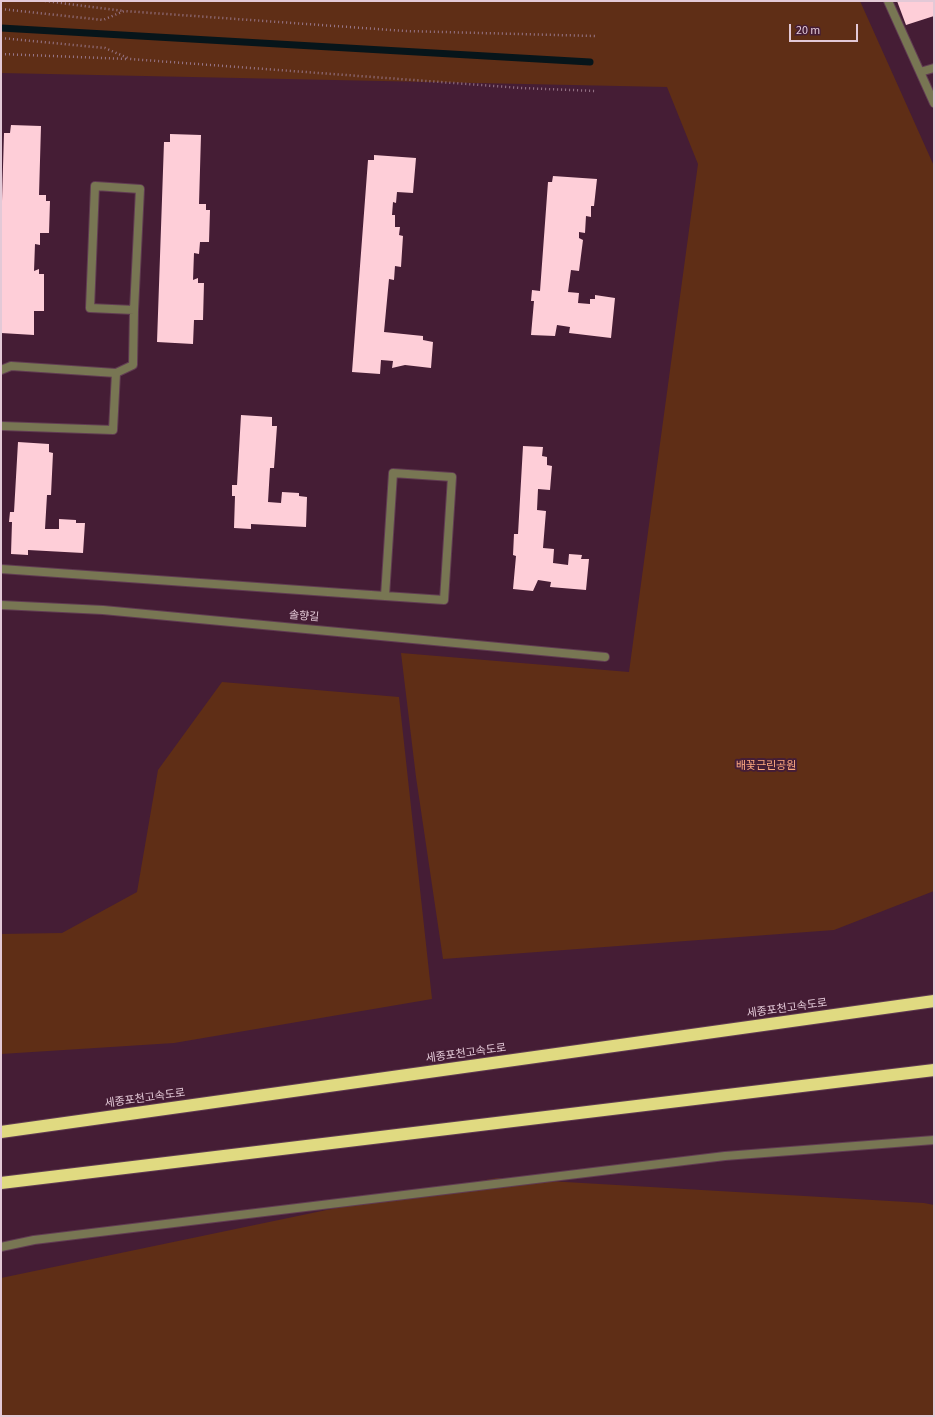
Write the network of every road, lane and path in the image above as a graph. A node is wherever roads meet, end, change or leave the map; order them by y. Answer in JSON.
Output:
{"nodes":[{"id":1,"x":45,"y":1,"type":"edge"},
{"id":2,"x":888,"y":1,"type":"edge"},
{"id":3,"x":1,"y":9,"type":"edge"},
{"id":4,"x":124,"y":10,"type":"junction"},
{"id":5,"x":595,"y":36,"type":"dead end"},
{"id":6,"x":1,"y":38,"type":"edge"},
{"id":7,"x":1,"y":54,"type":"edge"},
{"id":8,"x":130,"y":59,"type":"junction"},
{"id":9,"x":934,"y":68,"type":"edge"},
{"id":10,"x":920,"y":72,"type":"junction"},
{"id":11,"x":596,"y":91,"type":"dead end"},
{"id":12,"x":934,"y":103,"type":"edge"},
{"id":13,"x":134,"y":310,"type":"junction"},
{"id":14,"x":1,"y":370,"type":"edge"},
{"id":15,"x":116,"y":374,"type":"junction"},
{"id":16,"x":1,"y":426,"type":"edge"},
{"id":17,"x":1,"y":569,"type":"edge"},
{"id":18,"x":385,"y":596,"type":"junction"},
{"id":19,"x":1,"y":605,"type":"edge"},
{"id":20,"x":605,"y":657,"type":"dead end"},
{"id":21,"x":934,"y":1001,"type":"edge"},
{"id":22,"x":934,"y":1070,"type":"edge"},
{"id":23,"x":903,"y":1075,"type":"junction"},
{"id":24,"x":934,"y":1077,"type":"edge"},
{"id":25,"x":1,"y":1132,"type":"edge"},
{"id":26,"x":934,"y":1140,"type":"edge"},
{"id":27,"x":1,"y":1183,"type":"edge"},
{"id":28,"x":1,"y":1247,"type":"edge"}],
"edges":[{"from":1,"to":4,"type":"path"},
{"from":2,"to":10,"type":"street"},
{"from":3,"to":4,"type":"path"},
{"from":4,"to":5,"type":"path"},
{"from":6,"to":8,"type":"path"},
{"from":7,"to":8,"type":"path"},
{"from":8,"to":11,"type":"path"},
{"from":9,"to":10,"type":"street"},
{"from":10,"to":12,"type":"street"},
{"from":13,"to":13,"type":"street"},
{"from":13,"to":15,"type":"street"},
{"from":14,"to":15,"type":"street"},
{"from":15,"to":16,"type":"street"},
{"from":17,"to":18,"type":"street"},
{"from":18,"to":18,"type":"street"},
{"from":19,"to":20,"type":"street","name":"솔향길"},
{"from":21,"to":25,"type":"highway","name":"세종포천고속도로"},
{"from":22,"to":23,"type":"highway"},
{"from":23,"to":24,"type":"highway"},
{"from":23,"to":27,"type":"highway"},
{"from":26,"to":28,"type":"street"}]}
